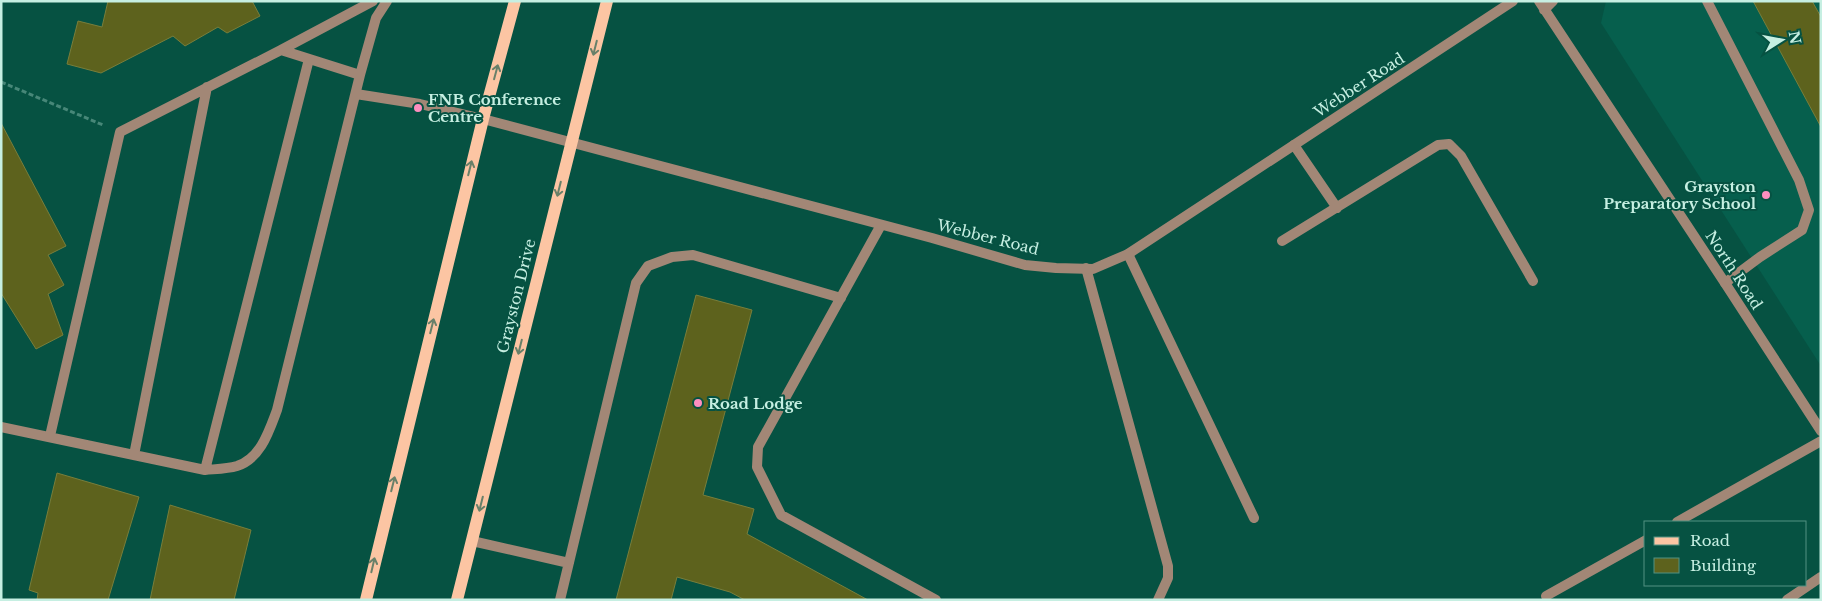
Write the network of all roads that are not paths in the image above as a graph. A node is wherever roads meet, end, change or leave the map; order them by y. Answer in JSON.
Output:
{"nodes":[{"id":1,"x":373,"y":1,"type":"edge"},
{"id":2,"x":387,"y":1,"type":"edge"},
{"id":3,"x":515,"y":1,"type":"edge"},
{"id":4,"x":607,"y":1,"type":"edge"},
{"id":5,"x":1513,"y":1,"type":"edge"},
{"id":6,"x":1539,"y":1,"type":"edge"},
{"id":7,"x":1553,"y":1,"type":"edge"},
{"id":8,"x":1708,"y":1,"type":"edge"},
{"id":9,"x":1544,"y":10,"type":"junction"},
{"id":10,"x":281,"y":50,"type":"junction"},
{"id":11,"x":309,"y":59,"type":"junction"},
{"id":12,"x":360,"y":75,"type":"junction"},
{"id":13,"x":206,"y":87,"type":"junction"},
{"id":14,"x":356,"y":94,"type":"junction"},
{"id":15,"x":483,"y":119,"type":"junction"},
{"id":16,"x":571,"y":142,"type":"junction"},
{"id":17,"x":1294,"y":145,"type":"junction"},
{"id":18,"x":1336,"y":208,"type":"junction"},
{"id":19,"x":881,"y":225,"type":"junction"},
{"id":20,"x":1282,"y":241,"type":"dead end"},
{"id":21,"x":1128,"y":254,"type":"junction"},
{"id":22,"x":1086,"y":268,"type":"junction"},
{"id":23,"x":1533,"y":281,"type":"dead end"},
{"id":24,"x":1725,"y":283,"type":"junction"},
{"id":25,"x":841,"y":298,"type":"junction"},
{"id":26,"x":1,"y":427,"type":"edge"},
{"id":27,"x":1821,"y":431,"type":"edge"},
{"id":28,"x":50,"y":436,"type":"junction"},
{"id":29,"x":1821,"y":441,"type":"edge"},
{"id":30,"x":134,"y":455,"type":"junction"},
{"id":31,"x":206,"y":470,"type":"junction"},
{"id":32,"x":1254,"y":518,"type":"dead end"},
{"id":33,"x":1679,"y":521,"type":"edge"},
{"id":34,"x":472,"y":541,"type":"junction"},
{"id":35,"x":1644,"y":541,"type":"edge"},
{"id":36,"x":569,"y":563,"type":"junction"},
{"id":37,"x":1821,"y":577,"type":"edge"},
{"id":38,"x":1546,"y":596,"type":"dead end"},
{"id":39,"x":366,"y":600,"type":"edge"},
{"id":40,"x":457,"y":600,"type":"edge"},
{"id":41,"x":560,"y":600,"type":"edge"},
{"id":42,"x":936,"y":600,"type":"edge"},
{"id":43,"x":1158,"y":600,"type":"edge"},
{"id":44,"x":1787,"y":600,"type":"edge"}],
"edges":[{"from":1,"to":10,"type":"street"},
{"from":2,"to":12,"type":"street"},
{"from":15,"to":3,"type":"main road","one_way":true},
{"from":4,"to":16,"type":"main road","name":"Grayston Drive","one_way":true},
{"from":5,"to":17,"type":"street","name":"Webber Road"},
{"from":6,"to":9,"type":"street","name":"North Road"},
{"from":7,"to":9,"type":"street"},
{"from":8,"to":24,"type":"street"},
{"from":9,"to":24,"type":"street","name":"North Road"},
{"from":10,"to":11,"type":"street"},
{"from":10,"to":13,"type":"street"},
{"from":11,"to":12,"type":"street"},
{"from":11,"to":31,"type":"street"},
{"from":12,"to":14,"type":"street"},
{"from":13,"to":28,"type":"street"},
{"from":13,"to":30,"type":"street"},
{"from":14,"to":15,"type":"street","name":"Webber Road"},
{"from":14,"to":31,"type":"street"},
{"from":15,"to":16,"type":"street","name":"Webber Road"},
{"from":39,"to":15,"type":"main road","one_way":true},
{"from":16,"to":19,"type":"street","name":"Webber Road"},
{"from":16,"to":34,"type":"main road","name":"Grayston Drive","one_way":true},
{"from":17,"to":18,"type":"street"},
{"from":17,"to":21,"type":"street","name":"Webber Road"},
{"from":18,"to":20,"type":"street"},
{"from":18,"to":23,"type":"street"},
{"from":19,"to":22,"type":"street","name":"Webber Road"},
{"from":19,"to":25,"type":"street"},
{"from":21,"to":22,"type":"street","name":"Webber Road"},
{"from":21,"to":32,"type":"street"},
{"from":22,"to":43,"type":"street"},
{"from":24,"to":27,"type":"street","name":"North Road"},
{"from":25,"to":36,"type":"street"},
{"from":25,"to":42,"type":"street"},
{"from":26,"to":28,"type":"street"},
{"from":28,"to":30,"type":"street"},
{"from":29,"to":33,"type":"street"},
{"from":30,"to":31,"type":"street"},
{"from":34,"to":36,"type":"street"},
{"from":34,"to":40,"type":"main road","name":"Grayston Drive"},
{"from":35,"to":38,"type":"street"},
{"from":36,"to":41,"type":"street"},
{"from":37,"to":44,"type":"street"}]}
